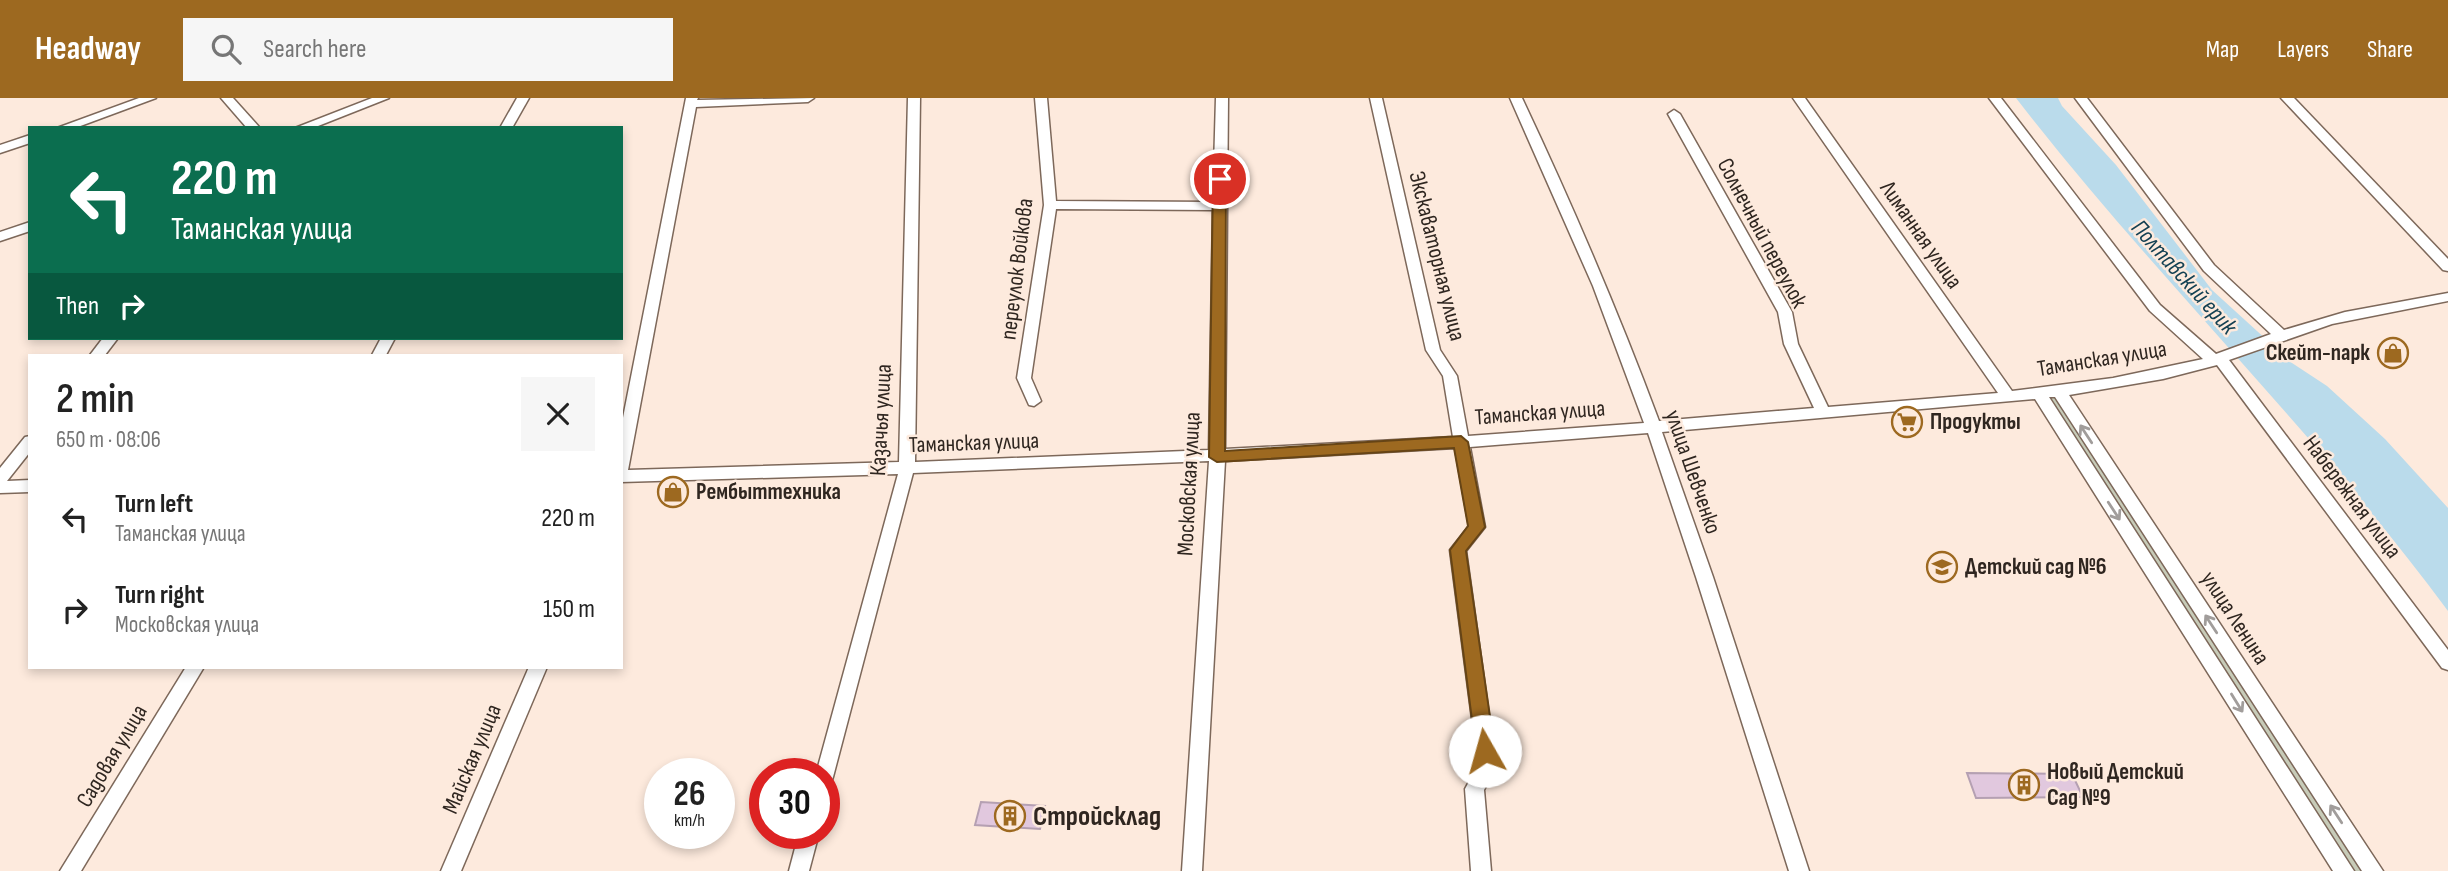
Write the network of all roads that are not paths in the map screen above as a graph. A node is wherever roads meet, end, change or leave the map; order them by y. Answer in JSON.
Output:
{"nodes":[{"id":1,"x":150,"y":98,"type":"edge"},
{"id":2,"x":227,"y":98,"type":"edge"},
{"id":3,"x":383,"y":98,"type":"edge"},
{"id":4,"x":523,"y":98,"type":"edge"},
{"id":5,"x":808,"y":98,"type":"edge"},
{"id":6,"x":914,"y":98,"type":"edge"},
{"id":7,"x":1041,"y":98,"type":"edge"},
{"id":8,"x":1222,"y":98,"type":"edge"},
{"id":9,"x":1376,"y":98,"type":"edge"},
{"id":10,"x":1516,"y":98,"type":"edge"},
{"id":11,"x":1799,"y":98,"type":"edge"},
{"id":12,"x":1995,"y":98,"type":"edge"},
{"id":13,"x":2081,"y":98,"type":"edge"},
{"id":14,"x":2287,"y":98,"type":"edge"},
{"id":15,"x":692,"y":101,"type":"edge"},
{"id":16,"x":1674,"y":114,"type":"dead end"},
{"id":17,"x":69,"y":126,"type":"edge"},
{"id":18,"x":252,"y":126,"type":"edge"},
{"id":19,"x":306,"y":126,"type":"edge"},
{"id":20,"x":507,"y":126,"type":"edge"},
{"id":21,"x":28,"y":140,"type":"edge"},
{"id":22,"x":0,"y":149,"type":"edge"},
{"id":23,"x":1050,"y":205,"type":"junction"},
{"id":24,"x":1219,"y":206,"type":"junction"},
{"id":25,"x":28,"y":227,"type":"edge"},
{"id":26,"x":0,"y":237,"type":"edge"},
{"id":27,"x":2448,"y":267,"type":"edge"},
{"id":28,"x":2448,"y":297,"type":"edge"},
{"id":29,"x":2281,"y":335,"type":"junction"},
{"id":30,"x":109,"y":340,"type":"edge"},
{"id":31,"x":98,"y":354,"type":"edge"},
{"id":32,"x":2217,"y":360,"type":"junction"},
{"id":33,"x":2058,"y":390,"type":"junction"},
{"id":34,"x":2038,"y":392,"type":"junction"},
{"id":35,"x":2007,"y":396,"type":"junction"},
{"id":36,"x":1034,"y":401,"type":"dead end"},
{"id":37,"x":1824,"y":412,"type":"junction"},
{"id":38,"x":1656,"y":428,"type":"junction"},
{"id":39,"x":1461,"y":442,"type":"junction"},
{"id":40,"x":28,"y":444,"type":"edge"},
{"id":41,"x":1217,"y":457,"type":"junction"},
{"id":42,"x":623,"y":459,"type":"edge"},
{"id":43,"x":907,"y":468,"type":"junction"},
{"id":44,"x":623,"y":476,"type":"edge"},
{"id":45,"x":0,"y":479,"type":"edge"},
{"id":46,"x":28,"y":486,"type":"edge"},
{"id":47,"x":0,"y":487,"type":"edge"},
{"id":48,"x":2448,"y":663,"type":"edge"},
{"id":49,"x":194,"y":669,"type":"edge"},
{"id":50,"x":537,"y":669,"type":"edge"},
{"id":51,"x":829,"y":758,"type":"edge"},
{"id":52,"x":805,"y":849,"type":"edge"},
{"id":53,"x":70,"y":871,"type":"edge"},
{"id":54,"x":451,"y":871,"type":"edge"},
{"id":55,"x":799,"y":871,"type":"edge"},
{"id":56,"x":1192,"y":871,"type":"edge"},
{"id":57,"x":1481,"y":871,"type":"edge"},
{"id":58,"x":1799,"y":871,"type":"edge"},
{"id":59,"x":2344,"y":871,"type":"edge"},
{"id":60,"x":2373,"y":871,"type":"edge"}],
"edges":[{"from":1,"to":17,"type":"street"},
{"from":2,"to":18,"type":"street"},
{"from":3,"to":19,"type":"street"},
{"from":4,"to":20,"type":"street"},
{"from":5,"to":15,"type":"street"},
{"from":6,"to":43,"type":"street","name":"Казачья улица"},
{"from":7,"to":23,"type":"street","name":"переулок Войкова"},
{"from":8,"to":24,"type":"street","name":"Московская улица"},
{"from":9,"to":39,"type":"street","name":"Экскаваторная улица"},
{"from":10,"to":38,"type":"street","name":"улица Шевченко"},
{"from":11,"to":35,"type":"street","name":"Лиманная улица"},
{"from":12,"to":32,"type":"street","name":"Набережная улица"},
{"from":13,"to":29,"type":"street"},
{"from":14,"to":27,"type":"street"},
{"from":15,"to":42,"type":"street"},
{"from":16,"to":37,"type":"street","name":"Солнечный переулок"},
{"from":21,"to":22,"type":"street"},
{"from":23,"to":24,"type":"street"},
{"from":23,"to":36,"type":"street","name":"переулок Войкова"},
{"from":24,"to":41,"type":"street","name":"Московская улица"},
{"from":25,"to":26,"type":"street"},
{"from":28,"to":29,"type":"street","name":"Таманская улица"},
{"from":29,"to":32,"type":"street","name":"Таманская улица"},
{"from":30,"to":31,"type":"street"},
{"from":32,"to":33,"type":"street","name":"Таманская улица"},
{"from":32,"to":48,"type":"street","name":"Набережная улица"},
{"from":33,"to":34,"type":"street","name":"Таманская улица"},
{"from":60,"to":33,"type":"street","name":"улица Ленина","one_way":true},
{"from":34,"to":35,"type":"street","name":"Таманская улица"},
{"from":34,"to":59,"type":"street","name":"улица Ленина","one_way":true},
{"from":35,"to":37,"type":"street","name":"Таманская улица"},
{"from":37,"to":38,"type":"street","name":"Таманская улица"},
{"from":38,"to":39,"type":"street","name":"Таманская улица"},
{"from":38,"to":58,"type":"street","name":"улица Шевченко"},
{"from":39,"to":41,"type":"street","name":"Таманская улица"},
{"from":39,"to":57,"type":"street","name":"Экскаваторная улица"},
{"from":40,"to":45,"type":"street"},
{"from":41,"to":43,"type":"street","name":"Таманская улица"},
{"from":41,"to":56,"type":"street","name":"Московская улица"},
{"from":43,"to":44,"type":"street","name":"Таманская улица"},
{"from":43,"to":51,"type":"street","name":"Казачья улица"},
{"from":46,"to":47,"type":"street"},
{"from":49,"to":53,"type":"street","name":"Садовая улица"},
{"from":50,"to":54,"type":"street","name":"Майская улица"},
{"from":52,"to":55,"type":"street"}]}
